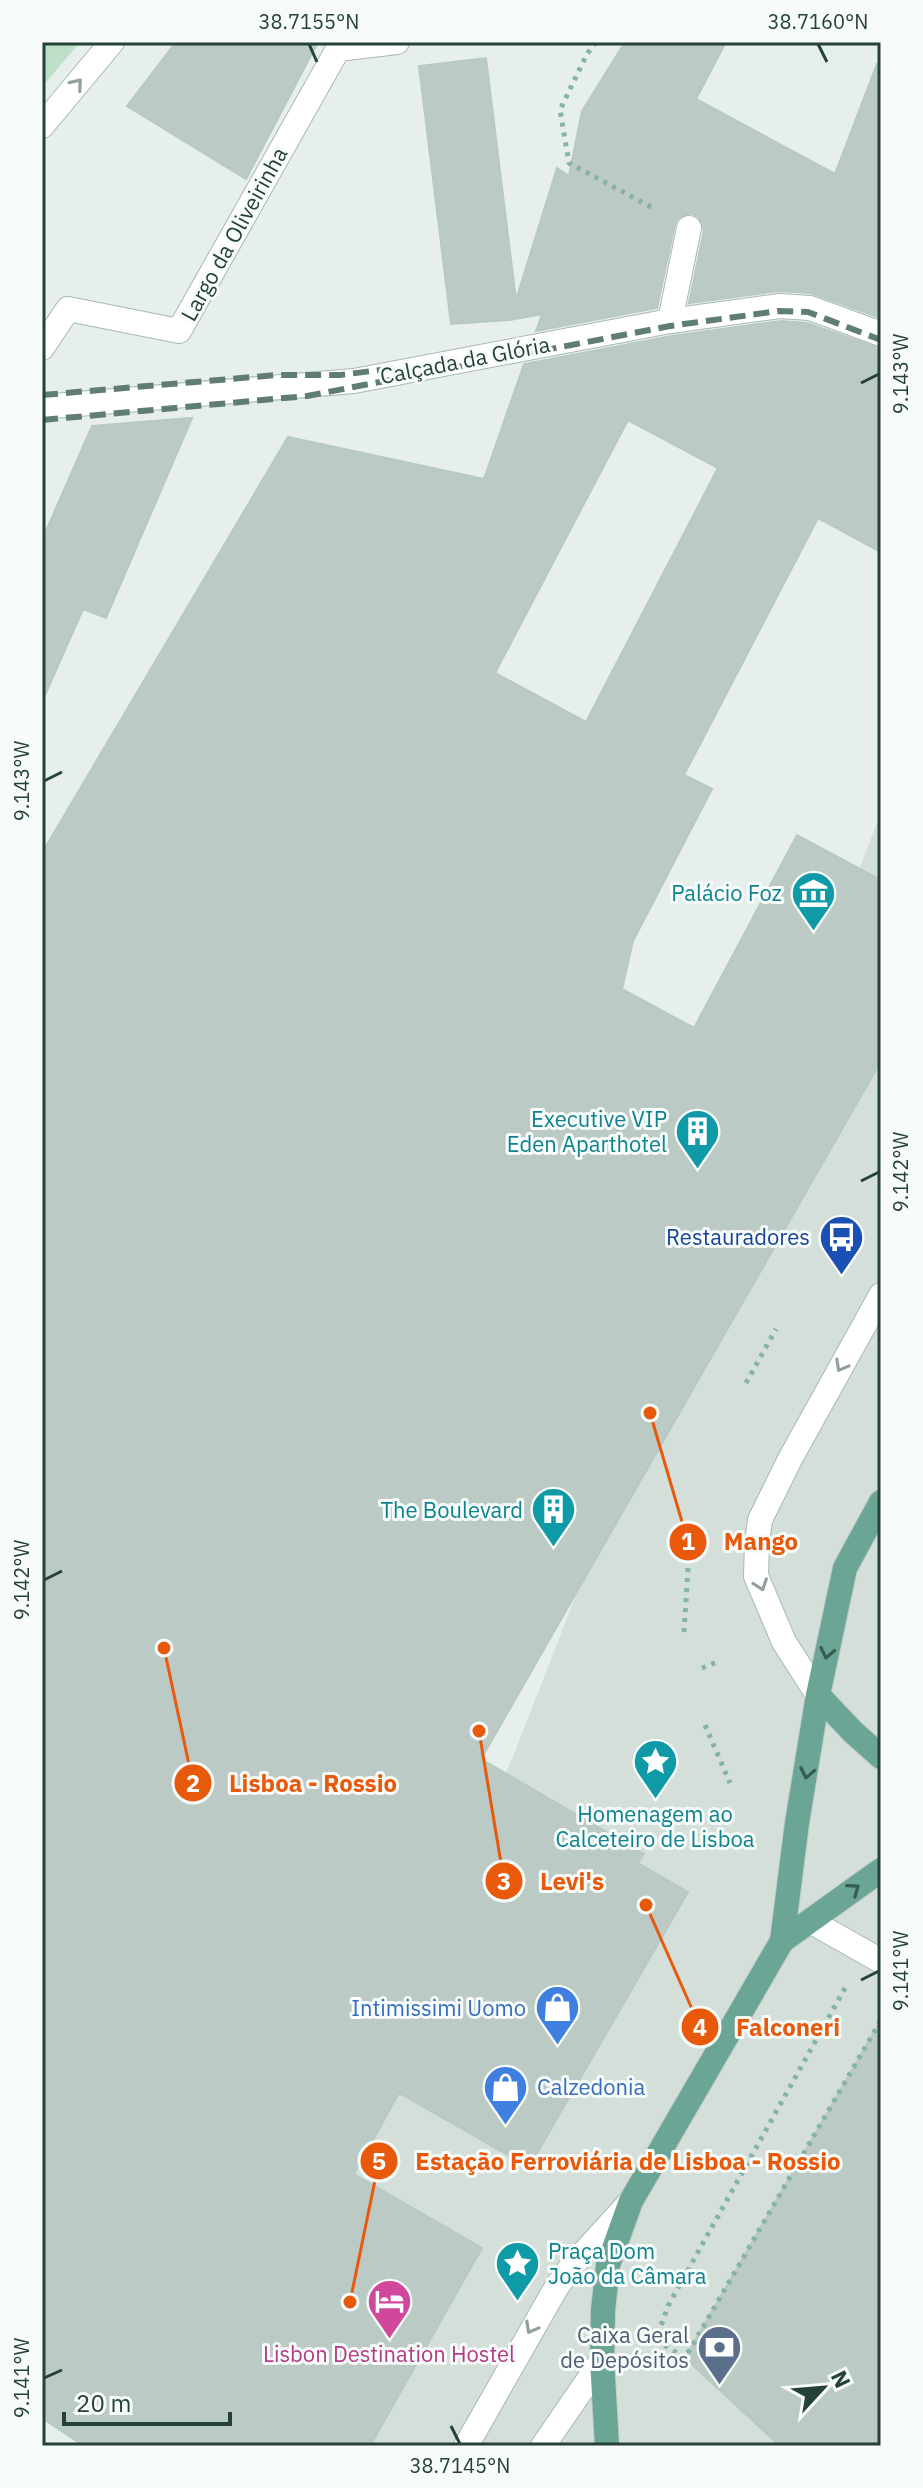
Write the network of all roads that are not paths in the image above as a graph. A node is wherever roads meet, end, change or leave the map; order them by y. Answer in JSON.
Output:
{"nodes":[{"id":1,"x":112,"y":42,"type":"edge"},
{"id":2,"x":397,"y":42,"type":"edge"},
{"id":3,"x":42,"y":126,"type":"edge"},
{"id":4,"x":689,"y":228,"type":"road end"},
{"id":5,"x":670,"y":321,"type":"junction"},
{"id":6,"x":881,"y":334,"type":"edge"},
{"id":7,"x":42,"y":348,"type":"edge"},
{"id":8,"x":42,"y":407,"type":"edge"},
{"id":9,"x":881,"y":1295,"type":"edge"},
{"id":10,"x":881,"y":1502,"type":"edge"},
{"id":11,"x":818,"y":1695,"type":"junction"},
{"id":12,"x":881,"y":1757,"type":"edge"},
{"id":13,"x":881,"y":1870,"type":"edge"},
{"id":14,"x":810,"y":1921,"type":"junction"},
{"id":15,"x":782,"y":1941,"type":"junction"},
{"id":16,"x":874,"y":1956,"type":"edge"},
{"id":17,"x":631,"y":2201,"type":"junction"},
{"id":18,"x":602,"y":2360,"type":"junction"},
{"id":19,"x":466,"y":2446,"type":"edge"},
{"id":20,"x":543,"y":2446,"type":"edge"},
{"id":21,"x":607,"y":2446,"type":"edge"}],
"edges":[{"from":3,"to":1,"type":"street","one_way":true},
{"from":2,"to":7,"type":"street","name":"Largo da Oliveirinha"},
{"from":4,"to":5,"type":"street"},
{"from":5,"to":6,"type":"street","name":"Calçada da Glória"},
{"from":5,"to":8,"type":"street","name":"Calçada da Glória"},
{"from":9,"to":11,"type":"street","one_way":true},
{"from":10,"to":11,"type":"main road","one_way":true},
{"from":11,"to":12,"type":"main road"},
{"from":11,"to":15,"type":"main road","one_way":true},
{"from":14,"to":13,"type":"main road","one_way":true},
{"from":14,"to":15,"type":"main road"},
{"from":14,"to":16,"type":"street"},
{"from":15,"to":17,"type":"main road"},
{"from":17,"to":18,"type":"main road"},
{"from":17,"to":19,"type":"street","one_way":true},
{"from":18,"to":20,"type":"street"},
{"from":18,"to":21,"type":"main road"}]}
